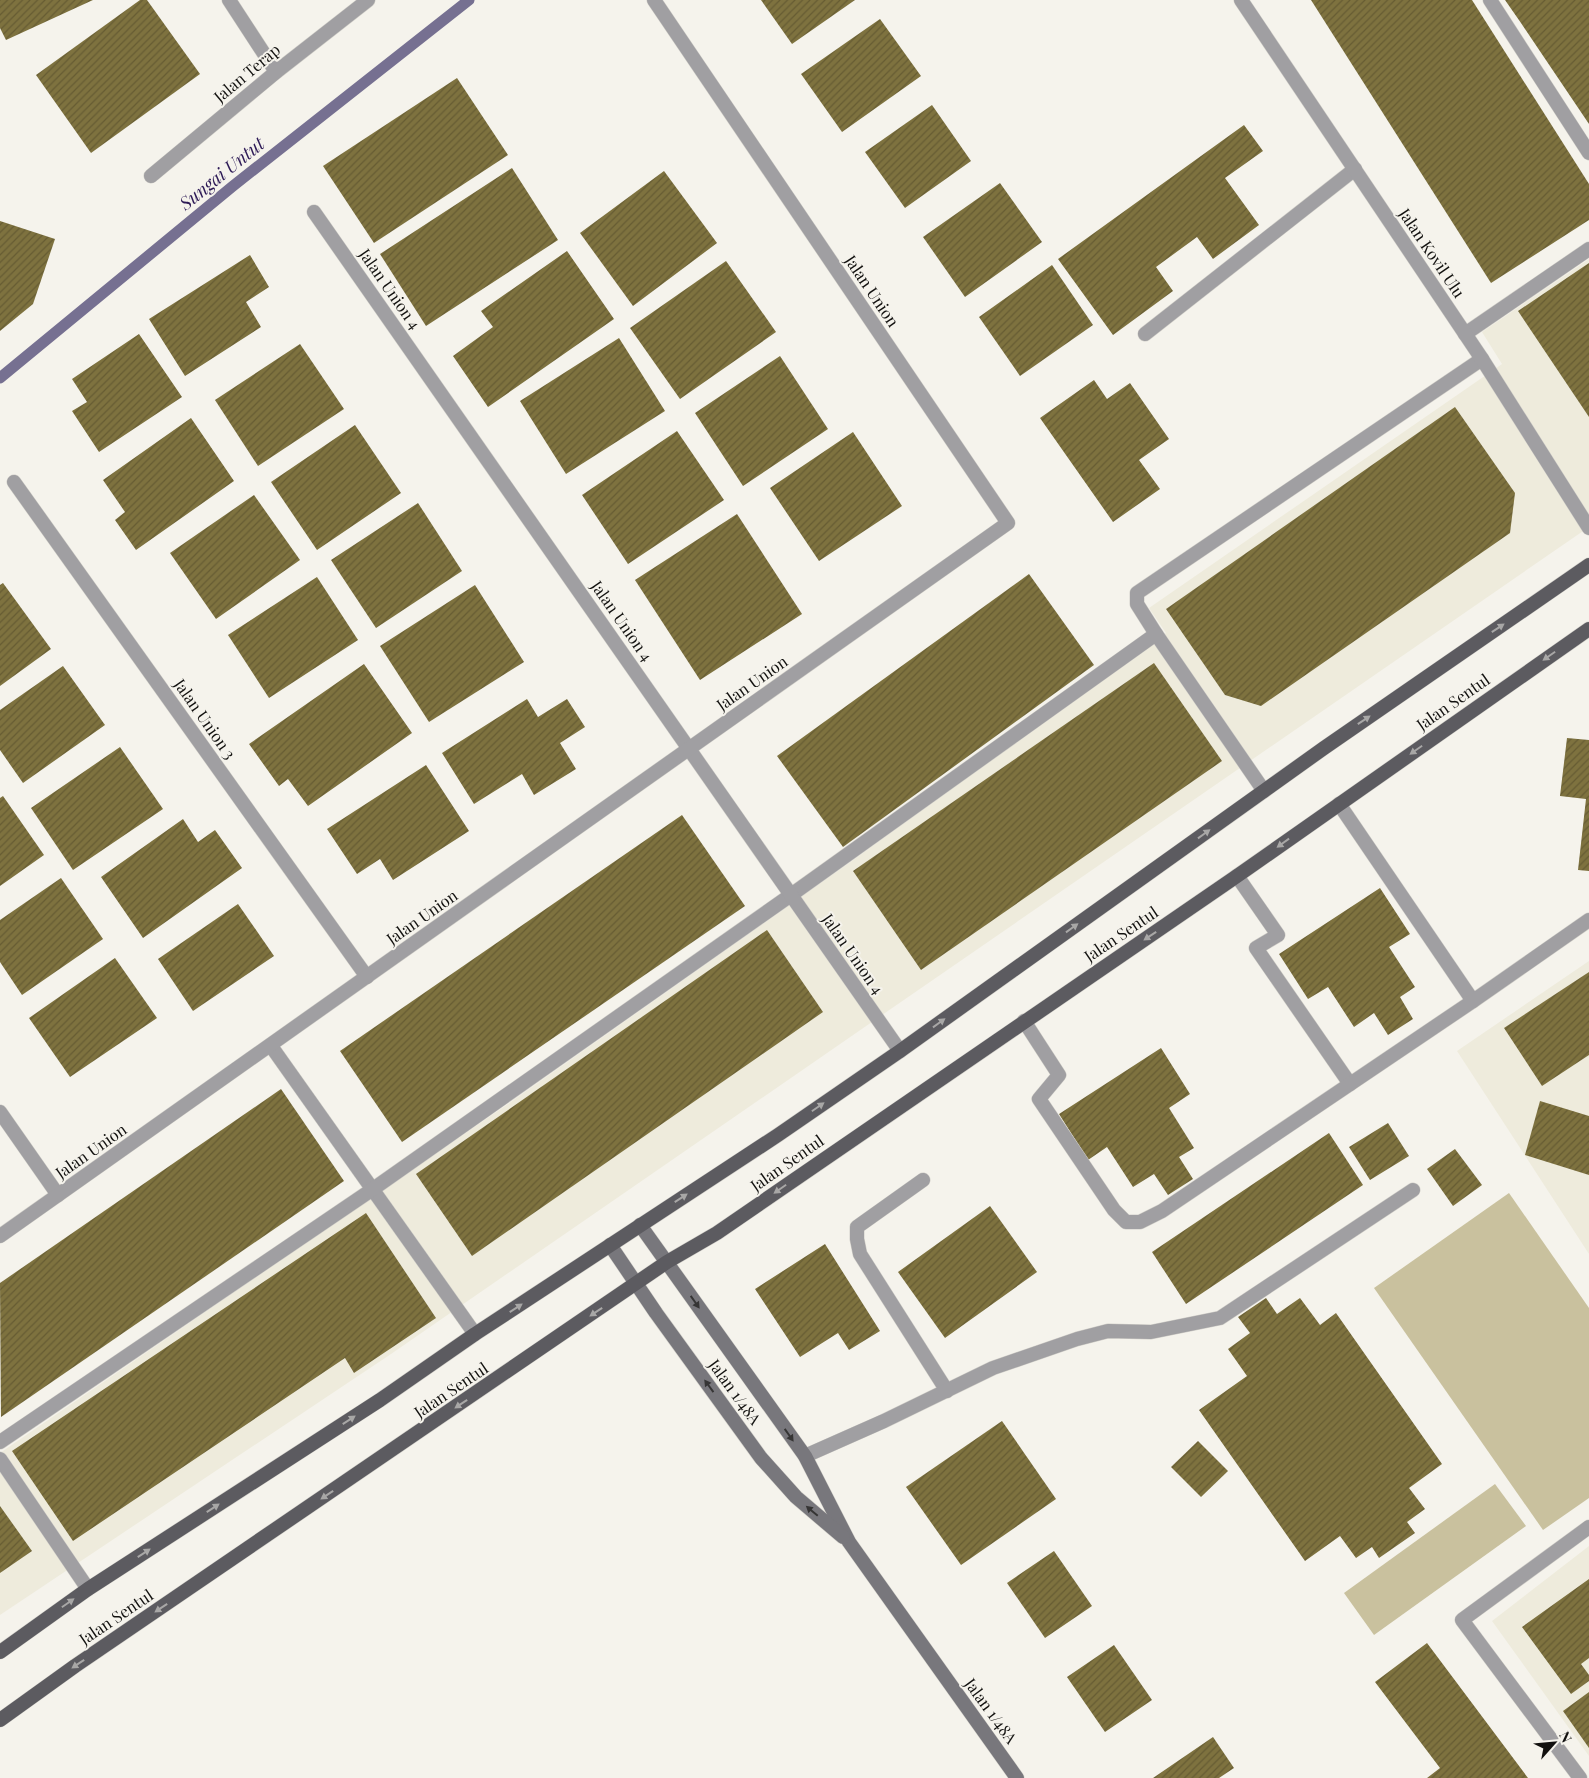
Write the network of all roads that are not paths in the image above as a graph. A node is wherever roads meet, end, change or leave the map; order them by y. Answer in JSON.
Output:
{"nodes":[{"id":1,"x":229,"y":0,"type":"edge"},
{"id":2,"x":368,"y":0,"type":"edge"},
{"id":3,"x":654,"y":0,"type":"edge"},
{"id":4,"x":1241,"y":0,"type":"edge"},
{"id":5,"x":1490,"y":0,"type":"edge"},
{"id":6,"x":276,"y":72,"type":"junction"},
{"id":7,"x":1589,"y":153,"type":"edge"},
{"id":8,"x":1355,"y":169,"type":"junction"},
{"id":9,"x":151,"y":176,"type":"dead end"},
{"id":10,"x":314,"y":212,"type":"dead end"},
{"id":11,"x":1589,"y":249,"type":"edge"},
{"id":12,"x":1145,"y":334,"type":"dead end"},
{"id":13,"x":1466,"y":334,"type":"junction"},
{"id":14,"x":1482,"y":359,"type":"junction"},
{"id":15,"x":14,"y":482,"type":"dead end"},
{"id":16,"x":1589,"y":528,"type":"edge"},
{"id":17,"x":1589,"y":564,"type":"edge"},
{"id":18,"x":1589,"y":628,"type":"edge"},
{"id":19,"x":1156,"y":634,"type":"junction"},
{"id":20,"x":690,"y":750,"type":"junction"},
{"id":21,"x":1264,"y":791,"type":"junction"},
{"id":22,"x":1339,"y":804,"type":"junction"},
{"id":23,"x":1237,"y":876,"type":"junction"},
{"id":24,"x":791,"y":895,"type":"junction"},
{"id":25,"x":1589,"y":920,"type":"edge"},
{"id":26,"x":367,"y":977,"type":"junction"},
{"id":27,"x":1473,"y":1001,"type":"junction"},
{"id":28,"x":1024,"y":1021,"type":"junction"},
{"id":29,"x":271,"y":1046,"type":"junction"},
{"id":30,"x":900,"y":1051,"type":"junction"},
{"id":31,"x":1350,"y":1084,"type":"junction"},
{"id":32,"x":0,"y":1112,"type":"edge"},
{"id":33,"x":923,"y":1180,"type":"dead end"},
{"id":34,"x":373,"y":1189,"type":"junction"},
{"id":35,"x":1413,"y":1190,"type":"dead end"},
{"id":36,"x":58,"y":1195,"type":"junction"},
{"id":37,"x":640,"y":1224,"type":"junction"},
{"id":38,"x":0,"y":1236,"type":"edge"},
{"id":39,"x":610,"y":1246,"type":"junction"},
{"id":40,"x":667,"y":1262,"type":"junction"},
{"id":41,"x":636,"y":1285,"type":"junction"},
{"id":42,"x":475,"y":1334,"type":"junction"},
{"id":43,"x":947,"y":1391,"type":"junction"},
{"id":44,"x":0,"y":1442,"type":"edge"},
{"id":45,"x":805,"y":1456,"type":"junction"},
{"id":46,"x":0,"y":1459,"type":"edge"},
{"id":47,"x":1589,"y":1526,"type":"edge"},
{"id":48,"x":849,"y":1542,"type":"junction"},
{"id":49,"x":88,"y":1589,"type":"junction"},
{"id":50,"x":0,"y":1652,"type":"edge"},
{"id":51,"x":0,"y":1720,"type":"edge"},
{"id":52,"x":1017,"y":1778,"type":"edge"},
{"id":53,"x":1580,"y":1778,"type":"edge"}],
"edges":[{"from":1,"to":6,"type":"street"},
{"from":2,"to":6,"type":"street","name":"Jalan Terap"},
{"from":3,"to":20,"type":"street","name":"Jalan Union"},
{"from":4,"to":8,"type":"street","name":"Jalan Kovil Ulu"},
{"from":5,"to":7,"type":"street"},
{"from":6,"to":9,"type":"street","name":"Jalan Terap"},
{"from":8,"to":12,"type":"street"},
{"from":8,"to":13,"type":"street","name":"Jalan Kovil Ulu"},
{"from":10,"to":20,"type":"street","name":"Jalan Union 4"},
{"from":11,"to":13,"type":"street"},
{"from":13,"to":14,"type":"street","name":"Jalan Kovil Ulu"},
{"from":14,"to":16,"type":"street","name":"Jalan Kovil Ulu"},
{"from":14,"to":19,"type":"street"},
{"from":15,"to":26,"type":"street","name":"Jalan Union 3"},
{"from":21,"to":17,"type":"main road","name":"Jalan Sentul","one_way":true},
{"from":18,"to":22,"type":"main road","name":"Jalan Sentul","one_way":true},
{"from":19,"to":21,"type":"street"},
{"from":19,"to":24,"type":"street"},
{"from":20,"to":24,"type":"street","name":"Jalan Union 4"},
{"from":20,"to":26,"type":"street","name":"Jalan Union"},
{"from":30,"to":21,"type":"main road","name":"Jalan Sentul","one_way":true},
{"from":22,"to":23,"type":"main road","name":"Jalan Sentul","one_way":true},
{"from":22,"to":27,"type":"street"},
{"from":23,"to":28,"type":"main road","name":"Jalan Sentul","one_way":true},
{"from":23,"to":31,"type":"street"},
{"from":24,"to":30,"type":"street","name":"Jalan Union 4"},
{"from":24,"to":34,"type":"street"},
{"from":25,"to":27,"type":"street"},
{"from":26,"to":29,"type":"street","name":"Jalan Union"},
{"from":27,"to":31,"type":"street"},
{"from":28,"to":31,"type":"street"},
{"from":28,"to":40,"type":"main road","name":"Jalan Sentul","one_way":true},
{"from":29,"to":34,"type":"street"},
{"from":29,"to":36,"type":"street","name":"Jalan Union"},
{"from":37,"to":30,"type":"main road","name":"Jalan Sentul","one_way":true},
{"from":32,"to":36,"type":"street"},
{"from":33,"to":43,"type":"street"},
{"from":34,"to":42,"type":"street"},
{"from":34,"to":44,"type":"street"},
{"from":35,"to":43,"type":"street"},
{"from":36,"to":38,"type":"street","name":"Jalan Union"},
{"from":37,"to":39,"type":"main road","name":"Jalan Sentul"},
{"from":37,"to":40,"type":"main road","name":"Jalan 1/48A"},
{"from":39,"to":41,"type":"main road","name":"Jalan 1/48A"},
{"from":42,"to":39,"type":"main road","name":"Jalan Sentul","one_way":true},
{"from":40,"to":41,"type":"main road","name":"Jalan Sentul"},
{"from":40,"to":45,"type":"main road","name":"Jalan 1/48A","one_way":true},
{"from":48,"to":41,"type":"main road","name":"Jalan 1/48A","one_way":true},
{"from":41,"to":51,"type":"main road","name":"Jalan Sentul","one_way":true},
{"from":49,"to":42,"type":"main road","name":"Jalan Sentul","one_way":true},
{"from":43,"to":45,"type":"street"},
{"from":45,"to":48,"type":"main road","name":"Jalan 1/48A"},
{"from":46,"to":49,"type":"street"},
{"from":47,"to":53,"type":"street"},
{"from":48,"to":52,"type":"main road","name":"Jalan 1/48A"},
{"from":50,"to":49,"type":"main road","name":"Jalan Sentul","one_way":true}]}
